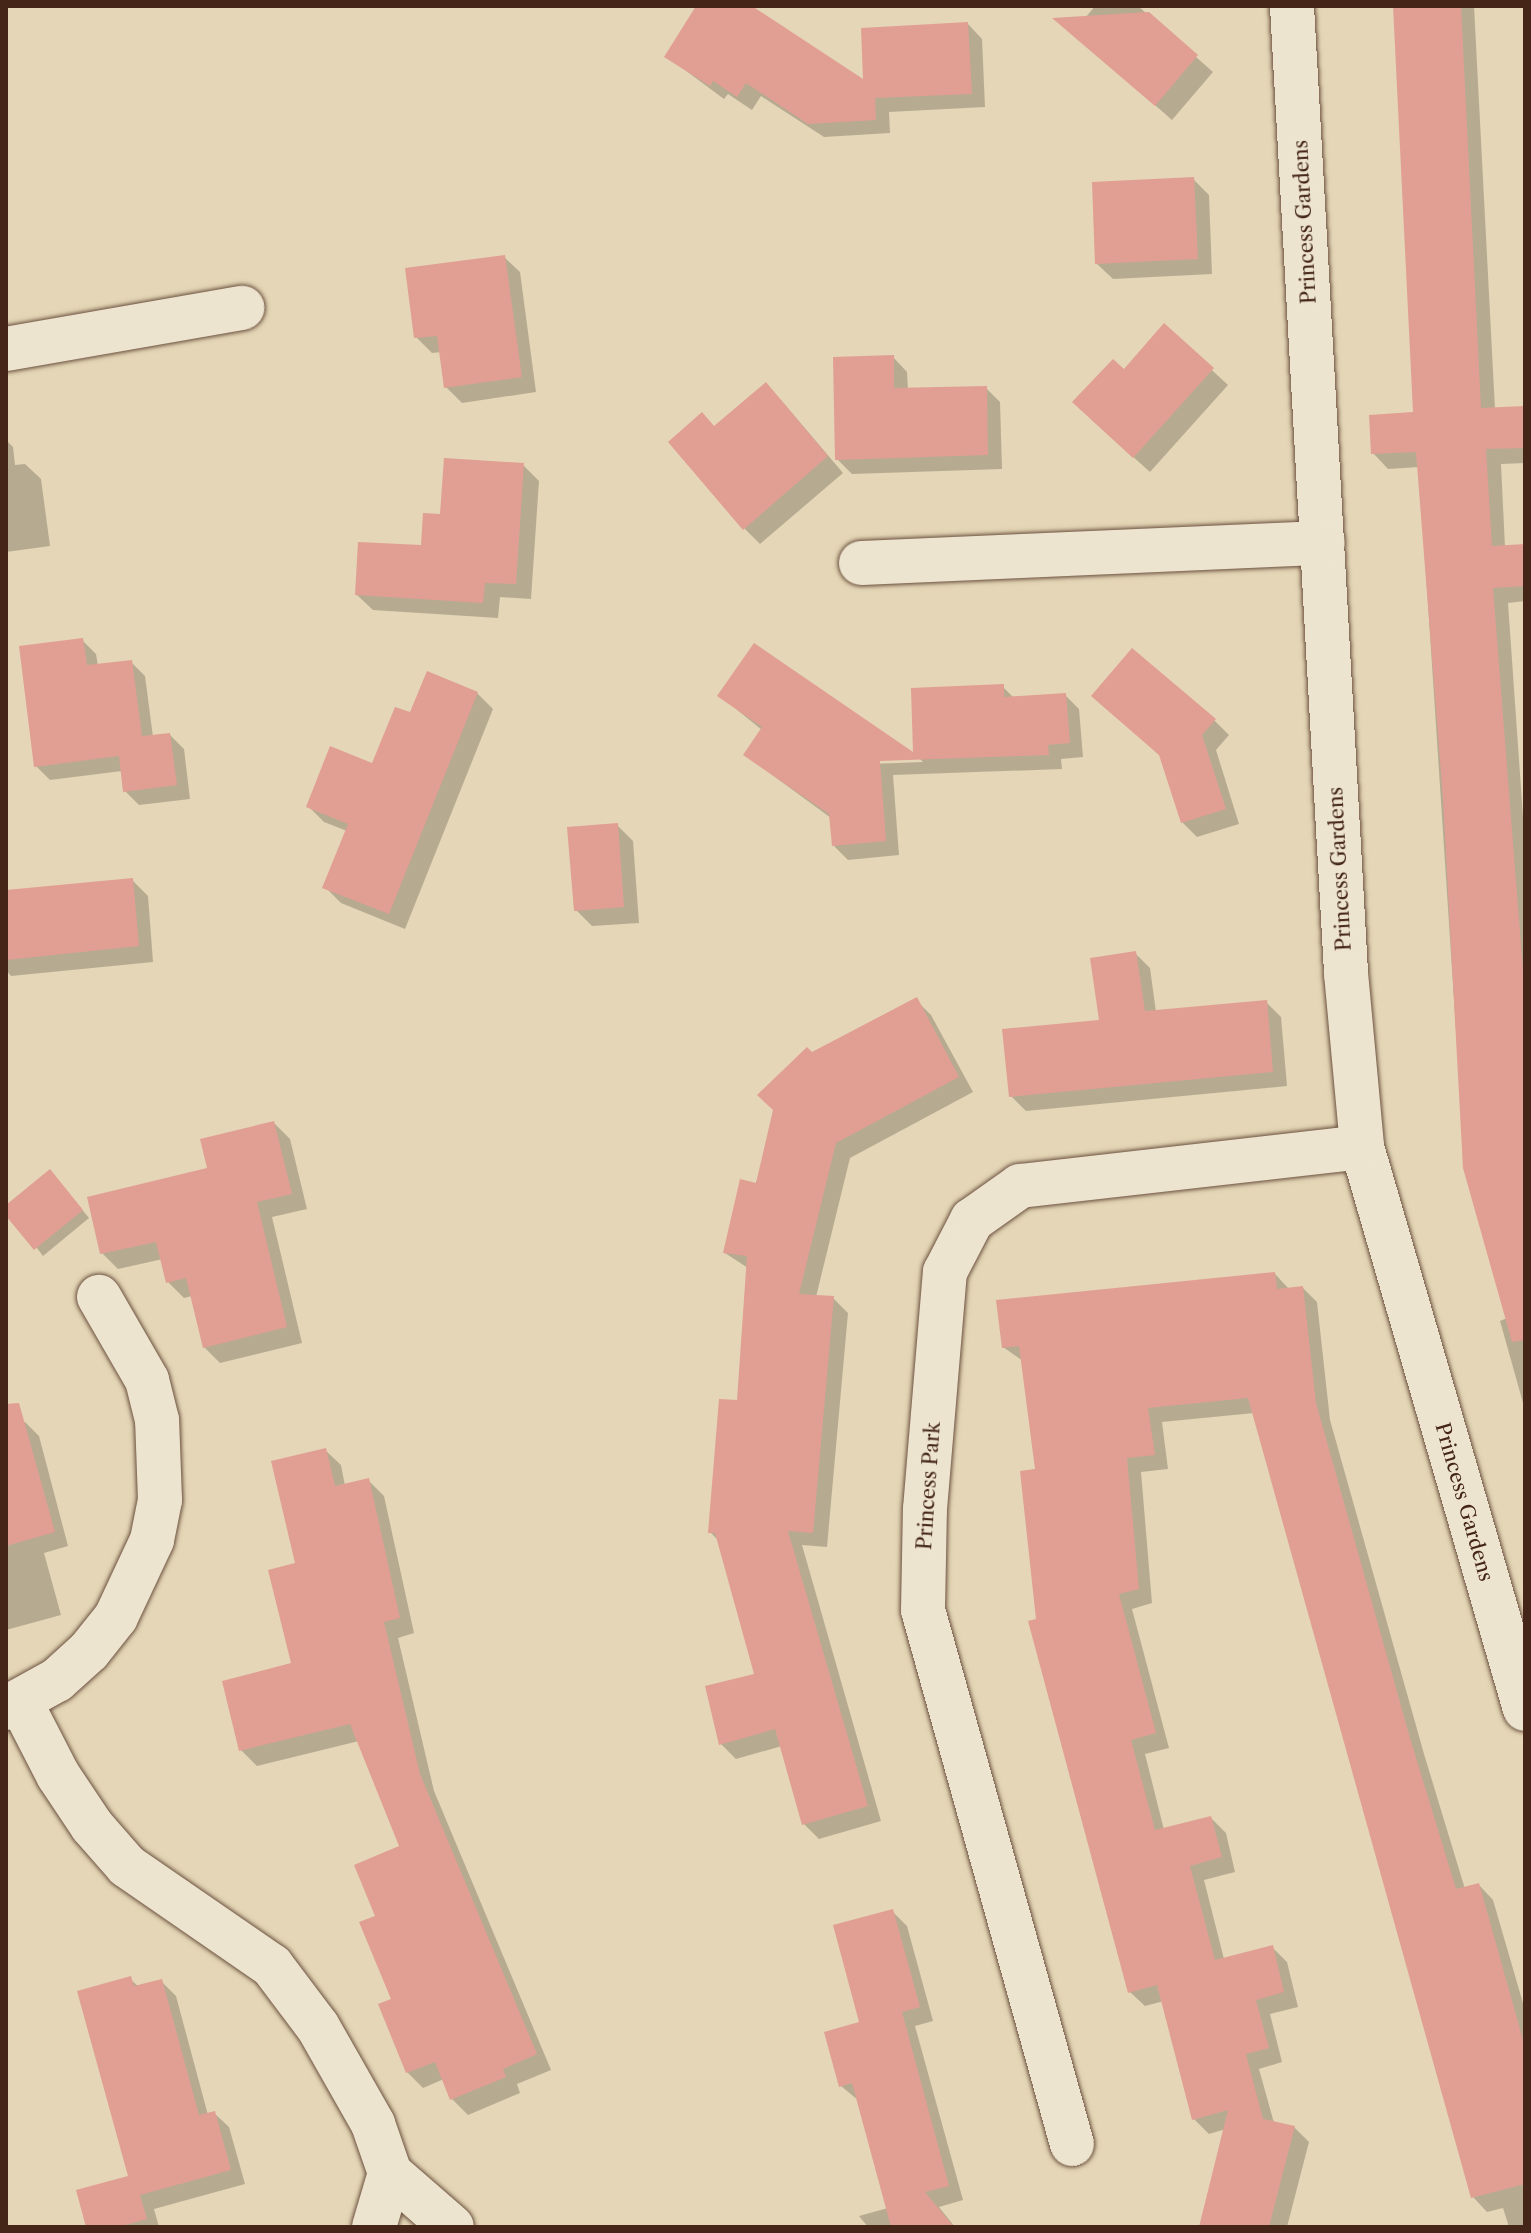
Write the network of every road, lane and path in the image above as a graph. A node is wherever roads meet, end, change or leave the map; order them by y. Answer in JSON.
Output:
{"nodes":[{"id":1,"x":1292,"y":6,"type":"edge"},
{"id":2,"x":242,"y":308,"type":"dead end"},
{"id":3,"x":6,"y":349,"type":"edge"},
{"id":4,"x":1323,"y":543,"type":"junction"},
{"id":5,"x":861,"y":563,"type":"dead end"},
{"id":6,"x":1362,"y":1147,"type":"junction"},
{"id":7,"x":99,"y":1297,"type":"dead end"},
{"id":8,"x":13,"y":1705,"type":"edge"},
{"id":9,"x":1525,"y":1709,"type":"edge"},
{"id":10,"x":1072,"y":2144,"type":"dead end"},
{"id":11,"x":390,"y":2173,"type":"junction"},
{"id":12,"x":374,"y":2227,"type":"edge"},
{"id":13,"x":452,"y":2227,"type":"edge"}],
"edges":[{"from":1,"to":4,"type":"street","name":"Princess Gardens"},
{"from":2,"to":3,"type":"street"},
{"from":4,"to":5,"type":"street"},
{"from":4,"to":6,"type":"street","name":"Princess Gardens"},
{"from":6,"to":9,"type":"street","name":"Princess Gardens"},
{"from":6,"to":10,"type":"street","name":"Princess Park"},
{"from":7,"to":8,"type":"street"},
{"from":8,"to":11,"type":"street"},
{"from":11,"to":12,"type":"street"},
{"from":11,"to":13,"type":"street"}]}
